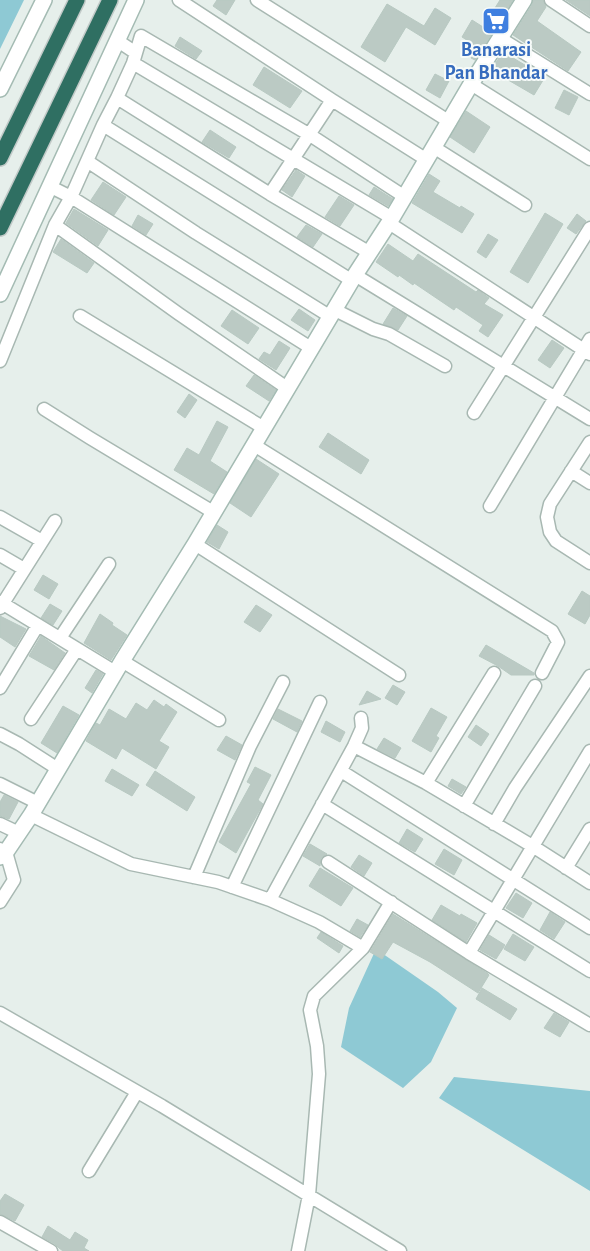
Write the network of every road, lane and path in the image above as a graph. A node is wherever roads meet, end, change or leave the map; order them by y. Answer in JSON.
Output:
{"nodes":[{"id":1,"x":44,"y":0,"type":"edge"},
{"id":2,"x":77,"y":0,"type":"edge"},
{"id":3,"x":110,"y":0,"type":"edge"},
{"id":4,"x":136,"y":0,"type":"edge"},
{"id":5,"x":179,"y":0,"type":"edge"},
{"id":6,"x":257,"y":0,"type":"edge"},
{"id":7,"x":524,"y":0,"type":"edge"},
{"id":8,"x":551,"y":0,"type":"edge"},
{"id":9,"x":590,"y":26,"type":"edge"},
{"id":10,"x":500,"y":38,"type":"junction"},
{"id":11,"x":118,"y":41,"type":"junction"},
{"id":12,"x":134,"y":58,"type":"junction"},
{"id":13,"x":471,"y":84,"type":"junction"},
{"id":14,"x":0,"y":89,"type":"edge"},
{"id":15,"x":590,"y":94,"type":"edge"},
{"id":16,"x":118,"y":98,"type":"junction"},
{"id":17,"x":332,"y":100,"type":"junction"},
{"id":18,"x":450,"y":122,"type":"junction"},
{"id":19,"x":103,"y":125,"type":"junction"},
{"id":20,"x":310,"y":135,"type":"junction"},
{"id":21,"x":431,"y":154,"type":"junction"},
{"id":22,"x":0,"y":158,"type":"edge"},
{"id":23,"x":293,"y":158,"type":"junction"},
{"id":24,"x":590,"y":159,"type":"edge"},
{"id":25,"x":87,"y":161,"type":"junction"},
{"id":26,"x":51,"y":187,"type":"junction"},
{"id":27,"x":270,"y":194,"type":"junction"},
{"id":28,"x":71,"y":197,"type":"junction"},
{"id":29,"x":405,"y":197,"type":"junction"},
{"id":30,"x":525,"y":205,"type":"dead end"},
{"id":31,"x":391,"y":221,"type":"junction"},
{"id":32,"x":55,"y":225,"type":"junction"},
{"id":33,"x":0,"y":228,"type":"edge"},
{"id":34,"x":590,"y":228,"type":"edge"},
{"id":35,"x":370,"y":253,"type":"junction"},
{"id":36,"x":353,"y":277,"type":"junction"},
{"id":37,"x":0,"y":294,"type":"edge"},
{"id":38,"x":333,"y":313,"type":"junction"},
{"id":39,"x":80,"y":316,"type":"dead end"},
{"id":40,"x":533,"y":318,"type":"junction"},
{"id":41,"x":311,"y":348,"type":"junction"},
{"id":42,"x":588,"y":348,"type":"edge"},
{"id":43,"x":0,"y":361,"type":"edge"},
{"id":44,"x":446,"y":366,"type":"dead end"},
{"id":45,"x":504,"y":366,"type":"junction"},
{"id":46,"x":287,"y":388,"type":"junction"},
{"id":47,"x":554,"y":397,"type":"junction"},
{"id":48,"x":44,"y":409,"type":"dead end"},
{"id":49,"x":474,"y":413,"type":"dead end"},
{"id":50,"x":590,"y":419,"type":"edge"},
{"id":51,"x":264,"y":428,"type":"junction"},
{"id":52,"x":590,"y":442,"type":"edge"},
{"id":53,"x":254,"y":445,"type":"junction"},
{"id":54,"x":571,"y":471,"type":"junction"},
{"id":55,"x":590,"y":483,"type":"edge"},
{"id":56,"x":490,"y":506,"type":"dead end"},
{"id":57,"x":213,"y":512,"type":"junction"},
{"id":58,"x":0,"y":517,"type":"edge"},
{"id":59,"x":55,"y":521,"type":"dead end"},
{"id":60,"x":42,"y":541,"type":"junction"},
{"id":61,"x":195,"y":544,"type":"junction"},
{"id":62,"x":0,"y":555,"type":"edge"},
{"id":63,"x":590,"y":563,"type":"edge"},
{"id":64,"x":109,"y":564,"type":"dead end"},
{"id":65,"x":24,"y":569,"type":"junction"},
{"id":66,"x":1,"y":605,"type":"edge"},
{"id":67,"x":38,"y":625,"type":"junction"},
{"id":68,"x":60,"y":638,"type":"junction"},
{"id":69,"x":77,"y":649,"type":"junction"},
{"id":70,"x":118,"y":666,"type":"junction"},
{"id":71,"x":494,"y":673,"type":"dead end"},
{"id":72,"x":542,"y":673,"type":"dead end"},
{"id":73,"x":399,"y":675,"type":"dead end"},
{"id":74,"x":590,"y":676,"type":"edge"},
{"id":75,"x":283,"y":682,"type":"dead end"},
{"id":76,"x":535,"y":686,"type":"dead end"},
{"id":77,"x":0,"y":688,"type":"edge"},
{"id":78,"x":320,"y":702,"type":"dead end"},
{"id":79,"x":361,"y":718,"type":"dead end"},
{"id":80,"x":31,"y":719,"type":"dead end"},
{"id":81,"x":219,"y":720,"type":"dead end"},
{"id":82,"x":0,"y":734,"type":"edge"},
{"id":83,"x":354,"y":746,"type":"junction"},
{"id":84,"x":590,"y":751,"type":"edge"},
{"id":85,"x":58,"y":769,"type":"junction"},
{"id":86,"x":341,"y":771,"type":"junction"},
{"id":87,"x":426,"y":783,"type":"junction"},
{"id":88,"x":0,"y":784,"type":"edge"},
{"id":89,"x":322,"y":804,"type":"junction"},
{"id":90,"x":464,"y":806,"type":"junction"},
{"id":91,"x":35,"y":809,"type":"junction"},
{"id":92,"x":0,"y":824,"type":"edge"},
{"id":93,"x":494,"y":824,"type":"junction"},
{"id":94,"x":590,"y":829,"type":"edge"},
{"id":95,"x":20,"y":833,"type":"junction"},
{"id":96,"x":534,"y":847,"type":"junction"},
{"id":97,"x":2,"y":853,"type":"edge"},
{"id":98,"x":328,"y":862,"type":"dead end"},
{"id":99,"x":566,"y":868,"type":"junction"},
{"id":100,"x":194,"y":877,"type":"junction"},
{"id":101,"x":515,"y":879,"type":"junction"},
{"id":102,"x":590,"y":882,"type":"edge"},
{"id":103,"x":232,"y":886,"type":"junction"},
{"id":104,"x":270,"y":900,"type":"junction"},
{"id":105,"x":0,"y":902,"type":"edge"},
{"id":106,"x":391,"y":902,"type":"junction"},
{"id":107,"x":495,"y":911,"type":"junction"},
{"id":108,"x":590,"y":928,"type":"edge"},
{"id":109,"x":363,"y":948,"type":"junction"},
{"id":110,"x":469,"y":953,"type":"junction"},
{"id":111,"x":590,"y":971,"type":"edge"},
{"id":112,"x":0,"y":1013,"type":"edge"},
{"id":113,"x":590,"y":1025,"type":"edge"},
{"id":114,"x":137,"y":1092,"type":"junction"},
{"id":115,"x":89,"y":1171,"type":"dead end"},
{"id":116,"x":308,"y":1195,"type":"junction"},
{"id":117,"x":0,"y":1222,"type":"edge"},
{"id":118,"x":49,"y":1250,"type":"edge"},
{"id":119,"x":298,"y":1251,"type":"edge"},
{"id":120,"x":400,"y":1251,"type":"edge"}],
"edges":[{"from":1,"to":14,"type":"street"},
{"from":2,"to":22,"type":"highway"},
{"from":3,"to":33,"type":"highway"},
{"from":4,"to":11,"type":"street"},
{"from":5,"to":17,"type":"street"},
{"from":6,"to":18,"type":"street"},
{"from":7,"to":10,"type":"street"},
{"from":8,"to":9,"type":"street"},
{"from":10,"to":13,"type":"street"},
{"from":10,"to":15,"type":"street"},
{"from":11,"to":12,"type":"street"},
{"from":11,"to":26,"type":"street"},
{"from":12,"to":16,"type":"street"},
{"from":12,"to":20,"type":"street"},
{"from":12,"to":23,"type":"street"},
{"from":13,"to":18,"type":"street"},
{"from":13,"to":24,"type":"street"},
{"from":16,"to":19,"type":"street"},
{"from":16,"to":27,"type":"street"},
{"from":17,"to":20,"type":"street"},
{"from":17,"to":21,"type":"street"},
{"from":18,"to":21,"type":"street"},
{"from":19,"to":25,"type":"street"},
{"from":19,"to":36,"type":"street"},
{"from":20,"to":23,"type":"street"},
{"from":20,"to":29,"type":"street"},
{"from":21,"to":29,"type":"street"},
{"from":21,"to":30,"type":"street"},
{"from":23,"to":27,"type":"street"},
{"from":23,"to":31,"type":"street"},
{"from":25,"to":28,"type":"street"},
{"from":25,"to":38,"type":"street"},
{"from":26,"to":28,"type":"street"},
{"from":26,"to":37,"type":"street"},
{"from":27,"to":35,"type":"street"},
{"from":28,"to":32,"type":"street"},
{"from":28,"to":41,"type":"street"},
{"from":29,"to":31,"type":"street"},
{"from":31,"to":35,"type":"street"},
{"from":31,"to":40,"type":"street"},
{"from":32,"to":43,"type":"street"},
{"from":32,"to":46,"type":"street"},
{"from":34,"to":40,"type":"street"},
{"from":35,"to":36,"type":"street"},
{"from":36,"to":38,"type":"street"},
{"from":36,"to":45,"type":"street"},
{"from":38,"to":41,"type":"street"},
{"from":38,"to":44,"type":"street"},
{"from":39,"to":51,"type":"street"},
{"from":40,"to":42,"type":"street"},
{"from":40,"to":45,"type":"street"},
{"from":41,"to":46,"type":"street"},
{"from":42,"to":47,"type":"street"},
{"from":45,"to":47,"type":"street"},
{"from":45,"to":49,"type":"street"},
{"from":46,"to":51,"type":"street"},
{"from":47,"to":50,"type":"street"},
{"from":47,"to":56,"type":"street"},
{"from":48,"to":57,"type":"street"},
{"from":51,"to":53,"type":"street"},
{"from":52,"to":54,"type":"street"},
{"from":53,"to":57,"type":"street"},
{"from":53,"to":72,"type":"street"},
{"from":54,"to":55,"type":"street"},
{"from":54,"to":63,"type":"street"},
{"from":57,"to":61,"type":"street"},
{"from":58,"to":60,"type":"street"},
{"from":59,"to":60,"type":"street"},
{"from":60,"to":65,"type":"street"},
{"from":61,"to":70,"type":"street"},
{"from":61,"to":73,"type":"street"},
{"from":62,"to":65,"type":"street"},
{"from":64,"to":68,"type":"street"},
{"from":65,"to":66,"type":"street"},
{"from":66,"to":67,"type":"street"},
{"from":67,"to":68,"type":"street"},
{"from":67,"to":77,"type":"street"},
{"from":68,"to":69,"type":"street"},
{"from":69,"to":70,"type":"street"},
{"from":69,"to":80,"type":"street"},
{"from":70,"to":81,"type":"street"},
{"from":70,"to":85,"type":"street"},
{"from":71,"to":87,"type":"street"},
{"from":74,"to":93,"type":"street"},
{"from":75,"to":100,"type":"street"},
{"from":76,"to":90,"type":"street"},
{"from":78,"to":103,"type":"street"},
{"from":79,"to":83,"type":"street"},
{"from":82,"to":85,"type":"street"},
{"from":83,"to":86,"type":"street"},
{"from":83,"to":87,"type":"street"},
{"from":84,"to":96,"type":"street"},
{"from":85,"to":91,"type":"street"},
{"from":86,"to":89,"type":"street"},
{"from":86,"to":101,"type":"street"},
{"from":87,"to":90,"type":"street"},
{"from":88,"to":91,"type":"street"},
{"from":89,"to":104,"type":"street"},
{"from":89,"to":107,"type":"street"},
{"from":90,"to":93,"type":"street"},
{"from":91,"to":95,"type":"street"},
{"from":91,"to":100,"type":"street"},
{"from":92,"to":95,"type":"street"},
{"from":93,"to":96,"type":"street"},
{"from":94,"to":99,"type":"street"},
{"from":95,"to":97,"type":"street"},
{"from":96,"to":99,"type":"street"},
{"from":96,"to":101,"type":"street"},
{"from":97,"to":105,"type":"street"},
{"from":98,"to":106,"type":"street"},
{"from":99,"to":102,"type":"street"},
{"from":100,"to":103,"type":"street"},
{"from":101,"to":107,"type":"street"},
{"from":101,"to":108,"type":"street"},
{"from":103,"to":104,"type":"street"},
{"from":104,"to":109,"type":"street"},
{"from":106,"to":109,"type":"street"},
{"from":106,"to":110,"type":"street"},
{"from":107,"to":110,"type":"street"},
{"from":107,"to":111,"type":"street"},
{"from":109,"to":116,"type":"street"},
{"from":110,"to":113,"type":"street"},
{"from":112,"to":114,"type":"street"},
{"from":114,"to":115,"type":"street"},
{"from":114,"to":116,"type":"street"},
{"from":116,"to":119,"type":"street"},
{"from":116,"to":120,"type":"street"},
{"from":117,"to":118,"type":"street"}]}
